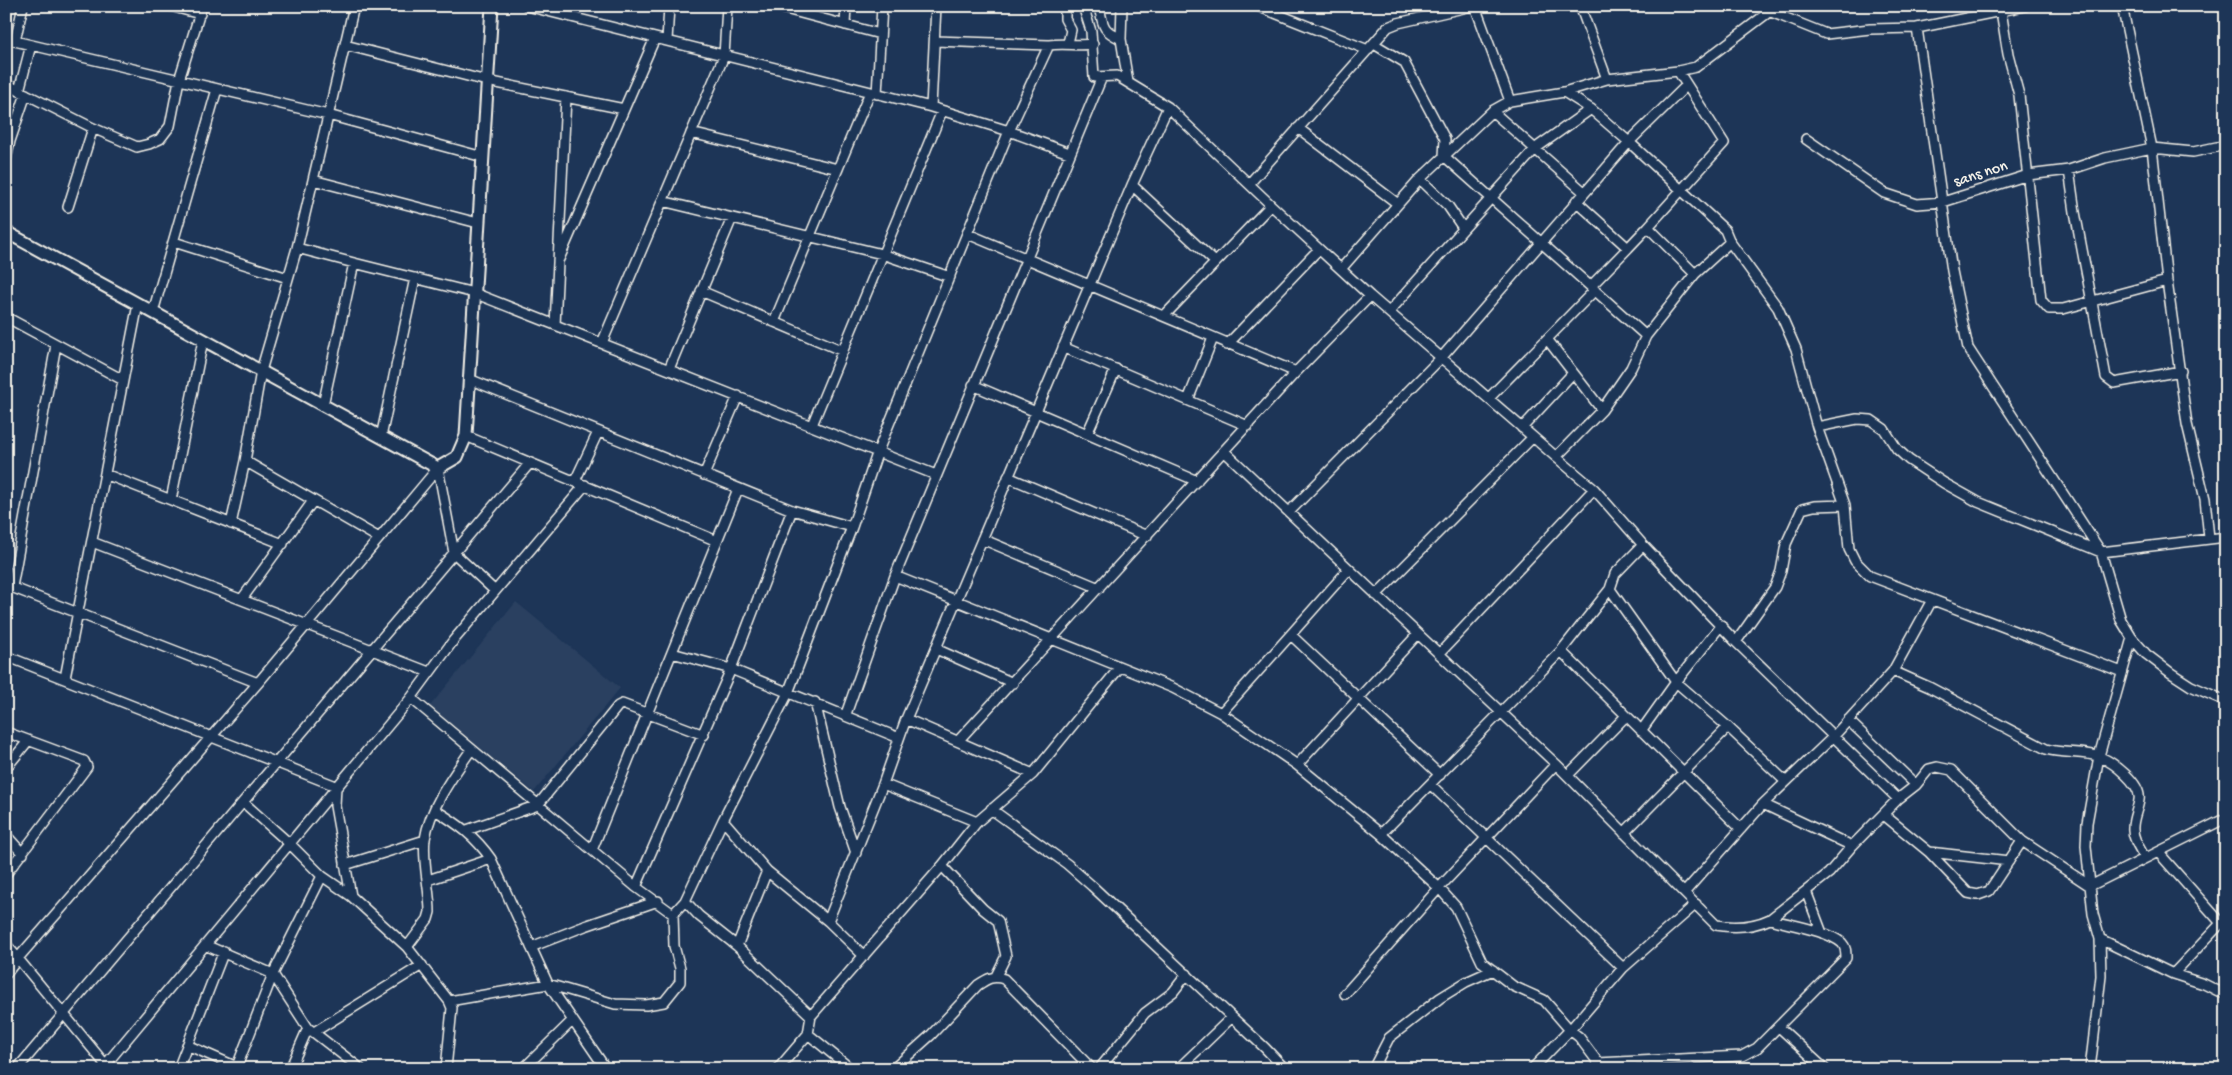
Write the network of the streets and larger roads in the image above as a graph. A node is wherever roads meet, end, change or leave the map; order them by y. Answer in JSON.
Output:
{"nodes":[{"id":1,"x":23,"y":6,"type":"edge"},
{"id":2,"x":170,"y":6,"type":"edge"},
{"id":3,"x":354,"y":6,"type":"edge"},
{"id":4,"x":492,"y":6,"type":"edge"},
{"id":5,"x":527,"y":6,"type":"edge"},
{"id":6,"x":669,"y":6,"type":"edge"},
{"id":7,"x":727,"y":6,"type":"edge"},
{"id":8,"x":774,"y":6,"type":"edge"},
{"id":9,"x":846,"y":6,"type":"edge"},
{"id":10,"x":882,"y":6,"type":"edge"},
{"id":11,"x":936,"y":6,"type":"edge"},
{"id":12,"x":1065,"y":6,"type":"edge"},
{"id":13,"x":1083,"y":6,"type":"edge"},
{"id":14,"x":1099,"y":6,"type":"edge"},
{"id":15,"x":1122,"y":6,"type":"edge"},
{"id":16,"x":1257,"y":6,"type":"edge"},
{"id":17,"x":1473,"y":6,"type":"edge"},
{"id":18,"x":1580,"y":6,"type":"edge"},
{"id":19,"x":2025,"y":6,"type":"edge"},
{"id":20,"x":2122,"y":6,"type":"edge"},
{"id":21,"x":789,"y":8,"type":"edge"},
{"id":22,"x":2000,"y":8,"type":"edge"},
{"id":23,"x":1763,"y":9,"type":"edge"},
{"id":24,"x":201,"y":10,"type":"edge"},
{"id":25,"x":562,"y":11,"type":"edge"},
{"id":26,"x":845,"y":25,"type":"junction"},
{"id":27,"x":1917,"y":28,"type":"junction"},
{"id":28,"x":880,"y":34,"type":"junction"},
{"id":29,"x":655,"y":38,"type":"junction"},
{"id":30,"x":1121,"y":39,"type":"junction"},
{"id":31,"x":11,"y":40,"type":"edge"},
{"id":32,"x":667,"y":41,"type":"junction"},
{"id":33,"x":934,"y":41,"type":"junction"},
{"id":34,"x":1068,"y":43,"type":"junction"},
{"id":35,"x":1093,"y":44,"type":"junction"},
{"id":36,"x":31,"y":45,"type":"junction"},
{"id":37,"x":345,"y":45,"type":"junction"},
{"id":38,"x":1049,"y":45,"type":"junction"},
{"id":39,"x":1371,"y":47,"type":"junction"},
{"id":40,"x":724,"y":56,"type":"junction"},
{"id":41,"x":1678,"y":71,"type":"junction"},
{"id":42,"x":1102,"y":77,"type":"junction"},
{"id":43,"x":1607,"y":79,"type":"junction"},
{"id":44,"x":179,"y":80,"type":"junction"},
{"id":45,"x":487,"y":81,"type":"junction"},
{"id":46,"x":1128,"y":82,"type":"junction"},
{"id":47,"x":6,"y":84,"type":"edge"},
{"id":48,"x":1687,"y":86,"type":"junction"},
{"id":49,"x":217,"y":89,"type":"junction"},
{"id":50,"x":1564,"y":92,"type":"junction"},
{"id":51,"x":23,"y":93,"type":"junction"},
{"id":52,"x":874,"y":93,"type":"junction"},
{"id":53,"x":566,"y":97,"type":"junction"},
{"id":54,"x":1510,"y":101,"type":"junction"},
{"id":55,"x":931,"y":107,"type":"junction"},
{"id":56,"x":1168,"y":107,"type":"junction"},
{"id":57,"x":624,"y":109,"type":"junction"},
{"id":58,"x":1591,"y":109,"type":"junction"},
{"id":59,"x":942,"y":111,"type":"junction"},
{"id":60,"x":1492,"y":111,"type":"junction"},
{"id":61,"x":328,"y":115,"type":"junction"},
{"id":62,"x":93,"y":128,"type":"junction"},
{"id":63,"x":1298,"y":128,"type":"junction"},
{"id":64,"x":1009,"y":131,"type":"junction"},
{"id":65,"x":691,"y":133,"type":"junction"},
{"id":66,"x":1806,"y":139,"type":"dead end"},
{"id":67,"x":1629,"y":142,"type":"junction"},
{"id":68,"x":2226,"y":144,"type":"edge"},
{"id":69,"x":1536,"y":148,"type":"junction"},
{"id":70,"x":2152,"y":148,"type":"junction"},
{"id":71,"x":1069,"y":153,"type":"junction"},
{"id":72,"x":1444,"y":156,"type":"junction"},
{"id":73,"x":483,"y":157,"type":"junction"},
{"id":74,"x":6,"y":160,"type":"edge"},
{"id":75,"x":838,"y":169,"type":"junction"},
{"id":76,"x":2069,"y":170,"type":"junction"},
{"id":77,"x":2028,"y":176,"type":"junction"},
{"id":78,"x":1420,"y":179,"type":"junction"},
{"id":79,"x":313,"y":180,"type":"junction"},
{"id":80,"x":1249,"y":184,"type":"junction"},
{"id":81,"x":1132,"y":185,"type":"junction"},
{"id":82,"x":1681,"y":191,"type":"junction"},
{"id":83,"x":1584,"y":192,"type":"junction"},
{"id":84,"x":1491,"y":197,"type":"junction"},
{"id":85,"x":662,"y":201,"type":"junction"},
{"id":86,"x":1576,"y":201,"type":"junction"},
{"id":87,"x":1943,"y":202,"type":"junction"},
{"id":88,"x":1398,"y":204,"type":"junction"},
{"id":89,"x":1271,"y":206,"type":"junction"},
{"id":90,"x":68,"y":207,"type":"dead end"},
{"id":91,"x":732,"y":218,"type":"junction"},
{"id":92,"x":478,"y":223,"type":"junction"},
{"id":93,"x":1463,"y":228,"type":"junction"},
{"id":94,"x":1648,"y":228,"type":"junction"},
{"id":95,"x":6,"y":232,"type":"edge"},
{"id":96,"x":968,"y":234,"type":"junction"},
{"id":97,"x":810,"y":237,"type":"junction"},
{"id":98,"x":174,"y":242,"type":"junction"},
{"id":99,"x":1730,"y":242,"type":"junction"},
{"id":100,"x":1541,"y":243,"type":"junction"},
{"id":101,"x":297,"y":248,"type":"junction"},
{"id":102,"x":1628,"y":248,"type":"junction"},
{"id":103,"x":1319,"y":249,"type":"junction"},
{"id":104,"x":882,"y":254,"type":"junction"},
{"id":105,"x":1026,"y":258,"type":"junction"},
{"id":106,"x":560,"y":259,"type":"junction"},
{"id":107,"x":1215,"y":262,"type":"junction"},
{"id":108,"x":354,"y":263,"type":"junction"},
{"id":109,"x":1341,"y":269,"type":"junction"},
{"id":110,"x":1695,"y":274,"type":"junction"},
{"id":111,"x":950,"y":277,"type":"junction"},
{"id":112,"x":288,"y":278,"type":"junction"},
{"id":113,"x":415,"y":278,"type":"junction"},
{"id":114,"x":2167,"y":281,"type":"junction"},
{"id":115,"x":1089,"y":285,"type":"junction"},
{"id":116,"x":1593,"y":288,"type":"junction"},
{"id":117,"x":701,"y":291,"type":"junction"},
{"id":118,"x":474,"y":293,"type":"junction"},
{"id":119,"x":1370,"y":296,"type":"junction"},
{"id":120,"x":2092,"y":301,"type":"junction"},
{"id":121,"x":138,"y":304,"type":"junction"},
{"id":122,"x":153,"y":312,"type":"junction"},
{"id":123,"x":1389,"y":312,"type":"junction"},
{"id":124,"x":1164,"y":316,"type":"junction"},
{"id":125,"x":6,"y":317,"type":"edge"},
{"id":126,"x":774,"y":322,"type":"junction"},
{"id":127,"x":555,"y":325,"type":"junction"},
{"id":128,"x":1646,"y":336,"type":"junction"},
{"id":129,"x":1213,"y":338,"type":"junction"},
{"id":130,"x":1547,"y":339,"type":"junction"},
{"id":131,"x":203,"y":340,"type":"junction"},
{"id":132,"x":602,"y":343,"type":"junction"},
{"id":133,"x":56,"y":345,"type":"junction"},
{"id":134,"x":1227,"y":345,"type":"junction"},
{"id":135,"x":1063,"y":347,"type":"junction"},
{"id":136,"x":843,"y":351,"type":"junction"},
{"id":137,"x":1442,"y":357,"type":"junction"},
{"id":138,"x":669,"y":369,"type":"junction"},
{"id":139,"x":1116,"y":369,"type":"junction"},
{"id":140,"x":261,"y":371,"type":"junction"},
{"id":141,"x":2180,"y":371,"type":"junction"},
{"id":142,"x":1296,"y":372,"type":"junction"},
{"id":143,"x":1573,"y":372,"type":"junction"},
{"id":144,"x":123,"y":380,"type":"junction"},
{"id":145,"x":469,"y":380,"type":"junction"},
{"id":146,"x":973,"y":385,"type":"junction"},
{"id":147,"x":738,"y":396,"type":"junction"},
{"id":148,"x":1489,"y":398,"type":"junction"},
{"id":149,"x":1188,"y":400,"type":"junction"},
{"id":150,"x":323,"y":405,"type":"junction"},
{"id":151,"x":1602,"y":410,"type":"junction"},
{"id":152,"x":1036,"y":412,"type":"junction"},
{"id":153,"x":812,"y":425,"type":"junction"},
{"id":154,"x":1248,"y":426,"type":"junction"},
{"id":155,"x":1817,"y":426,"type":"junction"},
{"id":156,"x":1522,"y":428,"type":"junction"},
{"id":157,"x":598,"y":432,"type":"junction"},
{"id":158,"x":1087,"y":434,"type":"junction"},
{"id":159,"x":466,"y":436,"type":"junction"},
{"id":160,"x":381,"y":437,"type":"junction"},
{"id":161,"x":1533,"y":437,"type":"junction"},
{"id":162,"x":878,"y":451,"type":"junction"},
{"id":163,"x":1224,"y":451,"type":"junction"},
{"id":164,"x":1556,"y":457,"type":"junction"},
{"id":165,"x":245,"y":461,"type":"junction"},
{"id":166,"x":530,"y":463,"type":"junction"},
{"id":167,"x":438,"y":468,"type":"junction"},
{"id":168,"x":105,"y":474,"type":"junction"},
{"id":169,"x":704,"y":475,"type":"junction"},
{"id":170,"x":936,"y":475,"type":"junction"},
{"id":171,"x":1008,"y":477,"type":"junction"},
{"id":172,"x":1197,"y":481,"type":"junction"},
{"id":173,"x":575,"y":482,"type":"junction"},
{"id":174,"x":584,"y":486,"type":"junction"},
{"id":175,"x":738,"y":488,"type":"junction"},
{"id":176,"x":1594,"y":490,"type":"junction"},
{"id":177,"x":171,"y":500,"type":"junction"},
{"id":178,"x":314,"y":501,"type":"junction"},
{"id":179,"x":1845,"y":505,"type":"junction"},
{"id":180,"x":792,"y":510,"type":"junction"},
{"id":181,"x":1288,"y":512,"type":"junction"},
{"id":182,"x":231,"y":524,"type":"junction"},
{"id":183,"x":852,"y":527,"type":"junction"},
{"id":184,"x":1147,"y":536,"type":"junction"},
{"id":185,"x":2226,"y":537,"type":"edge"},
{"id":186,"x":378,"y":538,"type":"junction"},
{"id":187,"x":2209,"y":538,"type":"junction"},
{"id":188,"x":982,"y":539,"type":"junction"},
{"id":189,"x":717,"y":541,"type":"junction"},
{"id":190,"x":92,"y":542,"type":"junction"},
{"id":191,"x":283,"y":544,"type":"junction"},
{"id":192,"x":1643,"y":545,"type":"junction"},
{"id":193,"x":2101,"y":552,"type":"junction"},
{"id":194,"x":454,"y":553,"type":"junction"},
{"id":195,"x":1349,"y":569,"type":"junction"},
{"id":196,"x":895,"y":576,"type":"junction"},
{"id":197,"x":9,"y":586,"type":"edge"},
{"id":198,"x":1100,"y":588,"type":"junction"},
{"id":199,"x":1610,"y":589,"type":"junction"},
{"id":200,"x":495,"y":591,"type":"junction"},
{"id":201,"x":1376,"y":595,"type":"junction"},
{"id":202,"x":242,"y":599,"type":"junction"},
{"id":203,"x":1932,"y":600,"type":"junction"},
{"id":204,"x":956,"y":601,"type":"junction"},
{"id":205,"x":78,"y":613,"type":"junction"},
{"id":206,"x":306,"y":624,"type":"junction"},
{"id":207,"x":1721,"y":625,"type":"junction"},
{"id":208,"x":1418,"y":634,"type":"junction"},
{"id":209,"x":1291,"y":635,"type":"junction"},
{"id":210,"x":2132,"y":638,"type":"junction"},
{"id":211,"x":1052,"y":640,"type":"junction"},
{"id":212,"x":1736,"y":642,"type":"junction"},
{"id":213,"x":936,"y":649,"type":"junction"},
{"id":214,"x":372,"y":650,"type":"junction"},
{"id":215,"x":1561,"y":651,"type":"junction"},
{"id":216,"x":672,"y":653,"type":"junction"},
{"id":217,"x":1440,"y":654,"type":"junction"},
{"id":218,"x":8,"y":659,"type":"edge"},
{"id":219,"x":1120,"y":667,"type":"junction"},
{"id":220,"x":731,"y":669,"type":"junction"},
{"id":221,"x":1893,"y":671,"type":"junction"},
{"id":222,"x":429,"y":672,"type":"junction"},
{"id":223,"x":2122,"y":672,"type":"junction"},
{"id":224,"x":65,"y":678,"type":"junction"},
{"id":225,"x":1676,"y":682,"type":"junction"},
{"id":226,"x":258,"y":683,"type":"junction"},
{"id":227,"x":1012,"y":683,"type":"junction"},
{"id":228,"x":788,"y":693,"type":"junction"},
{"id":229,"x":411,"y":698,"type":"junction"},
{"id":230,"x":1358,"y":698,"type":"junction"},
{"id":231,"x":2226,"y":701,"type":"edge"},
{"id":232,"x":815,"y":702,"type":"junction"},
{"id":233,"x":1221,"y":712,"type":"junction"},
{"id":234,"x":1502,"y":713,"type":"junction"},
{"id":235,"x":846,"y":714,"type":"junction"},
{"id":236,"x":648,"y":715,"type":"junction"},
{"id":237,"x":1626,"y":716,"type":"junction"},
{"id":238,"x":906,"y":719,"type":"junction"},
{"id":239,"x":1848,"y":720,"type":"junction"},
{"id":240,"x":1728,"y":727,"type":"junction"},
{"id":241,"x":1641,"y":731,"type":"junction"},
{"id":242,"x":6,"y":732,"type":"edge"},
{"id":243,"x":704,"y":735,"type":"junction"},
{"id":244,"x":210,"y":737,"type":"junction"},
{"id":245,"x":1833,"y":737,"type":"junction"},
{"id":246,"x":899,"y":738,"type":"junction"},
{"id":247,"x":28,"y":741,"type":"junction"},
{"id":248,"x":958,"y":741,"type":"junction"},
{"id":249,"x":471,"y":750,"type":"junction"},
{"id":250,"x":2099,"y":756,"type":"junction"},
{"id":251,"x":277,"y":763,"type":"junction"},
{"id":252,"x":1297,"y":764,"type":"junction"},
{"id":253,"x":1556,"y":764,"type":"junction"},
{"id":254,"x":6,"y":768,"type":"edge"},
{"id":255,"x":1683,"y":772,"type":"junction"},
{"id":256,"x":1033,"y":774,"type":"junction"},
{"id":257,"x":1440,"y":775,"type":"junction"},
{"id":258,"x":1568,"y":775,"type":"junction"},
{"id":259,"x":1785,"y":781,"type":"junction"},
{"id":260,"x":883,"y":784,"type":"junction"},
{"id":261,"x":1431,"y":785,"type":"junction"},
{"id":262,"x":336,"y":786,"type":"junction"},
{"id":263,"x":1916,"y":786,"type":"junction"},
{"id":264,"x":1898,"y":799,"type":"junction"},
{"id":265,"x":243,"y":802,"type":"junction"},
{"id":266,"x":1764,"y":804,"type":"junction"},
{"id":267,"x":538,"y":805,"type":"junction"},
{"id":268,"x":991,"y":809,"type":"junction"},
{"id":269,"x":435,"y":810,"type":"junction"},
{"id":270,"x":1884,"y":815,"type":"junction"},
{"id":271,"x":2226,"y":818,"type":"edge"},
{"id":272,"x":723,"y":820,"type":"junction"},
{"id":273,"x":977,"y":822,"type":"junction"},
{"id":274,"x":1741,"y":829,"type":"junction"},
{"id":275,"x":467,"y":830,"type":"junction"},
{"id":276,"x":1624,"y":833,"type":"junction"},
{"id":277,"x":1382,"y":834,"type":"junction"},
{"id":278,"x":6,"y":835,"type":"edge"},
{"id":279,"x":1485,"y":839,"type":"junction"},
{"id":280,"x":425,"y":840,"type":"junction"},
{"id":281,"x":2022,"y":841,"type":"junction"},
{"id":282,"x":290,"y":844,"type":"junction"},
{"id":283,"x":1852,"y":846,"type":"junction"},
{"id":284,"x":592,"y":850,"type":"junction"},
{"id":285,"x":1930,"y":852,"type":"junction"},
{"id":286,"x":2158,"y":852,"type":"junction"},
{"id":287,"x":856,"y":853,"type":"junction"},
{"id":288,"x":23,"y":854,"type":"junction"},
{"id":289,"x":2145,"y":858,"type":"junction"},
{"id":290,"x":490,"y":859,"type":"junction"},
{"id":291,"x":2009,"y":861,"type":"junction"},
{"id":292,"x":345,"y":865,"type":"junction"},
{"id":293,"x":942,"y":866,"type":"junction"},
{"id":294,"x":767,"y":871,"type":"junction"},
{"id":295,"x":6,"y":874,"type":"edge"},
{"id":296,"x":322,"y":876,"type":"junction"},
{"id":297,"x":428,"y":880,"type":"junction"},
{"id":298,"x":636,"y":886,"type":"junction"},
{"id":299,"x":2090,"y":886,"type":"junction"},
{"id":300,"x":1439,"y":888,"type":"junction"},
{"id":301,"x":1806,"y":891,"type":"junction"},
{"id":302,"x":1684,"y":893,"type":"junction"},
{"id":303,"x":352,"y":896,"type":"junction"},
{"id":304,"x":658,"y":901,"type":"junction"},
{"id":305,"x":685,"y":901,"type":"junction"},
{"id":306,"x":1696,"y":904,"type":"junction"},
{"id":307,"x":674,"y":914,"type":"junction"},
{"id":308,"x":1770,"y":919,"type":"junction"},
{"id":309,"x":2224,"y":920,"type":"edge"},
{"id":310,"x":828,"y":921,"type":"junction"},
{"id":311,"x":1822,"y":933,"type":"junction"},
{"id":312,"x":2100,"y":940,"type":"junction"},
{"id":313,"x":6,"y":944,"type":"edge"},
{"id":314,"x":206,"y":945,"type":"junction"},
{"id":315,"x":737,"y":946,"type":"junction"},
{"id":316,"x":407,"y":947,"type":"junction"},
{"id":317,"x":531,"y":947,"type":"junction"},
{"id":318,"x":224,"y":951,"type":"junction"},
{"id":319,"x":864,"y":956,"type":"junction"},
{"id":320,"x":18,"y":957,"type":"junction"},
{"id":321,"x":422,"y":965,"type":"junction"},
{"id":322,"x":1623,"y":968,"type":"junction"},
{"id":323,"x":1493,"y":970,"type":"junction"},
{"id":324,"x":6,"y":974,"type":"edge"},
{"id":325,"x":274,"y":974,"type":"junction"},
{"id":326,"x":1187,"y":974,"type":"junction"},
{"id":327,"x":2173,"y":974,"type":"junction"},
{"id":328,"x":996,"y":976,"type":"junction"},
{"id":329,"x":548,"y":984,"type":"junction"},
{"id":330,"x":1345,"y":994,"type":"dead end"},
{"id":331,"x":2226,"y":995,"type":"edge"},
{"id":332,"x":449,"y":1001,"type":"junction"},
{"id":333,"x":63,"y":1014,"type":"junction"},
{"id":334,"x":811,"y":1016,"type":"junction"},
{"id":335,"x":1232,"y":1017,"type":"junction"},
{"id":336,"x":572,"y":1021,"type":"junction"},
{"id":337,"x":1779,"y":1027,"type":"junction"},
{"id":338,"x":311,"y":1030,"type":"junction"},
{"id":339,"x":1570,"y":1030,"type":"junction"},
{"id":340,"x":808,"y":1034,"type":"junction"},
{"id":341,"x":187,"y":1045,"type":"junction"},
{"id":342,"x":1600,"y":1066,"type":"edge"},
{"id":343,"x":104,"y":1067,"type":"edge"},
{"id":344,"x":237,"y":1068,"type":"edge"},
{"id":345,"x":17,"y":1069,"type":"edge"},
{"id":346,"x":178,"y":1069,"type":"edge"},
{"id":347,"x":290,"y":1069,"type":"edge"},
{"id":348,"x":360,"y":1069,"type":"edge"},
{"id":349,"x":446,"y":1069,"type":"edge"},
{"id":350,"x":522,"y":1069,"type":"edge"},
{"id":351,"x":606,"y":1069,"type":"edge"},
{"id":352,"x":778,"y":1069,"type":"edge"},
{"id":353,"x":851,"y":1069,"type":"edge"},
{"id":354,"x":893,"y":1069,"type":"edge"},
{"id":355,"x":1092,"y":1069,"type":"edge"},
{"id":356,"x":1099,"y":1069,"type":"edge"},
{"id":357,"x":1178,"y":1069,"type":"edge"},
{"id":358,"x":1285,"y":1069,"type":"edge"},
{"id":359,"x":1373,"y":1069,"type":"edge"},
{"id":360,"x":1532,"y":1069,"type":"edge"},
{"id":361,"x":1825,"y":1069,"type":"edge"},
{"id":362,"x":2090,"y":1069,"type":"edge"}],
"edges":[{"from":1,"to":31,"type":"street"},
{"from":2,"to":24,"type":"street"},
{"from":3,"to":37,"type":"street"},
{"from":4,"to":45,"type":"street"},
{"from":5,"to":25,"type":"street"},
{"from":6,"to":32,"type":"street"},
{"from":7,"to":40,"type":"street"},
{"from":8,"to":21,"type":"street"},
{"from":9,"to":26,"type":"street"},
{"from":10,"to":28,"type":"street"},
{"from":11,"to":33,"type":"street"},
{"from":12,"to":34,"type":"street"},
{"from":13,"to":35,"type":"street"},
{"from":14,"to":30,"type":"street"},
{"from":15,"to":30,"type":"street"},
{"from":16,"to":39,"type":"street"},
{"from":17,"to":39,"type":"street"},
{"from":17,"to":54,"type":"street"},
{"from":18,"to":43,"type":"street"},
{"from":19,"to":22,"type":"street"},
{"from":20,"to":70,"type":"street"},
{"from":21,"to":26,"type":"street"},
{"from":22,"to":27,"type":"street"},
{"from":22,"to":77,"type":"street"},
{"from":23,"to":27,"type":"street"},
{"from":23,"to":41,"type":"street"},
{"from":24,"to":44,"type":"street"},
{"from":25,"to":29,"type":"street"},
{"from":26,"to":28,"type":"street"},
{"from":27,"to":87,"type":"street"},
{"from":28,"to":52,"type":"street"},
{"from":29,"to":32,"type":"street"},
{"from":29,"to":57,"type":"street"},
{"from":30,"to":46,"type":"street"},
{"from":31,"to":36,"type":"street"},
{"from":32,"to":40,"type":"street"},
{"from":33,"to":38,"type":"street"},
{"from":33,"to":55,"type":"street"},
{"from":34,"to":35,"type":"street"},
{"from":34,"to":38,"type":"street"},
{"from":35,"to":42,"type":"street"},
{"from":36,"to":44,"type":"street"},
{"from":36,"to":51,"type":"street"},
{"from":37,"to":45,"type":"street"},
{"from":37,"to":61,"type":"street"},
{"from":38,"to":64,"type":"street"},
{"from":39,"to":63,"type":"street"},
{"from":39,"to":72,"type":"street"},
{"from":40,"to":52,"type":"street"},
{"from":40,"to":65,"type":"street"},
{"from":41,"to":43,"type":"street"},
{"from":41,"to":48,"type":"street"},
{"from":42,"to":46,"type":"street"},
{"from":42,"to":71,"type":"street"},
{"from":43,"to":50,"type":"street"},
{"from":44,"to":49,"type":"street"},
{"from":44,"to":62,"type":"street"},
{"from":45,"to":53,"type":"street"},
{"from":45,"to":73,"type":"street"},
{"from":46,"to":56,"type":"street"},
{"from":47,"to":51,"type":"street"},
{"from":48,"to":67,"type":"street"},
{"from":48,"to":82,"type":"street"},
{"from":49,"to":61,"type":"street"},
{"from":49,"to":98,"type":"street"},
{"from":50,"to":54,"type":"street"},
{"from":50,"to":58,"type":"street"},
{"from":51,"to":62,"type":"street"},
{"from":51,"to":74,"type":"street"},
{"from":52,"to":55,"type":"street"},
{"from":52,"to":75,"type":"street"},
{"from":53,"to":57,"type":"street"},
{"from":53,"to":106,"type":"street"},
{"from":54,"to":60,"type":"street"},
{"from":55,"to":59,"type":"street"},
{"from":56,"to":80,"type":"street"},
{"from":56,"to":81,"type":"street"},
{"from":57,"to":106,"type":"street"},
{"from":58,"to":67,"type":"street"},
{"from":58,"to":69,"type":"street"},
{"from":59,"to":64,"type":"street"},
{"from":59,"to":104,"type":"street"},
{"from":60,"to":69,"type":"street"},
{"from":60,"to":72,"type":"street"},
{"from":61,"to":73,"type":"street"},
{"from":61,"to":79,"type":"street"},
{"from":62,"to":90,"type":"street"},
{"from":63,"to":80,"type":"street"},
{"from":63,"to":88,"type":"street"},
{"from":64,"to":71,"type":"street"},
{"from":64,"to":96,"type":"street"},
{"from":65,"to":75,"type":"street"},
{"from":65,"to":85,"type":"street"},
{"from":66,"to":87,"type":"street","name":"sans non"},
{"from":67,"to":82,"type":"street"},
{"from":67,"to":83,"type":"street"},
{"from":68,"to":70,"type":"street","name":"sans non"},
{"from":69,"to":83,"type":"street"},
{"from":69,"to":84,"type":"street"},
{"from":70,"to":76,"type":"street","name":"sans non"},
{"from":70,"to":114,"type":"street"},
{"from":71,"to":105,"type":"street"},
{"from":72,"to":78,"type":"street"},
{"from":72,"to":84,"type":"street"},
{"from":73,"to":92,"type":"street"},
{"from":75,"to":97,"type":"street"},
{"from":76,"to":77,"type":"street","name":"sans non"},
{"from":76,"to":120,"type":"street"},
{"from":77,"to":87,"type":"street","name":"sans non"},
{"from":77,"to":120,"type":"street"},
{"from":78,"to":88,"type":"street"},
{"from":78,"to":93,"type":"street"},
{"from":79,"to":92,"type":"street"},
{"from":79,"to":101,"type":"street"},
{"from":80,"to":89,"type":"street"},
{"from":81,"to":107,"type":"street"},
{"from":81,"to":115,"type":"street"},
{"from":82,"to":94,"type":"street"},
{"from":82,"to":99,"type":"street"},
{"from":83,"to":86,"type":"street"},
{"from":84,"to":93,"type":"street"},
{"from":84,"to":100,"type":"street"},
{"from":85,"to":91,"type":"street"},
{"from":85,"to":132,"type":"street"},
{"from":86,"to":100,"type":"street"},
{"from":86,"to":102,"type":"street"},
{"from":87,"to":193,"type":"street"},
{"from":88,"to":109,"type":"street"},
{"from":89,"to":103,"type":"street"},
{"from":89,"to":107,"type":"street"},
{"from":91,"to":97,"type":"street"},
{"from":91,"to":117,"type":"street"},
{"from":92,"to":118,"type":"street"},
{"from":93,"to":123,"type":"street"},
{"from":94,"to":102,"type":"street"},
{"from":94,"to":110,"type":"street"},
{"from":95,"to":121,"type":"street"},
{"from":96,"to":105,"type":"street"},
{"from":96,"to":111,"type":"street"},
{"from":97,"to":104,"type":"street"},
{"from":97,"to":126,"type":"street"},
{"from":98,"to":112,"type":"street"},
{"from":98,"to":122,"type":"street"},
{"from":99,"to":110,"type":"street"},
{"from":99,"to":155,"type":"street"},
{"from":100,"to":116,"type":"street"},
{"from":100,"to":137,"type":"street"},
{"from":101,"to":108,"type":"street"},
{"from":101,"to":112,"type":"street"},
{"from":102,"to":116,"type":"street"},
{"from":103,"to":109,"type":"street"},
{"from":103,"to":134,"type":"street"},
{"from":104,"to":111,"type":"street"},
{"from":104,"to":136,"type":"street"},
{"from":105,"to":115,"type":"street"},
{"from":105,"to":146,"type":"street"},
{"from":106,"to":127,"type":"street"},
{"from":107,"to":124,"type":"street"},
{"from":108,"to":113,"type":"street"},
{"from":108,"to":150,"type":"street"},
{"from":109,"to":119,"type":"street"},
{"from":110,"to":128,"type":"street"},
{"from":111,"to":162,"type":"street"},
{"from":112,"to":140,"type":"street"},
{"from":113,"to":118,"type":"street"},
{"from":113,"to":160,"type":"street"},
{"from":114,"to":120,"type":"street"},
{"from":114,"to":141,"type":"street"},
{"from":115,"to":124,"type":"street"},
{"from":115,"to":135,"type":"street"},
{"from":116,"to":128,"type":"street"},
{"from":116,"to":130,"type":"street"},
{"from":117,"to":126,"type":"street"},
{"from":117,"to":138,"type":"street"},
{"from":118,"to":127,"type":"street"},
{"from":118,"to":145,"type":"street"},
{"from":119,"to":123,"type":"street"},
{"from":119,"to":142,"type":"street"},
{"from":120,"to":141,"type":"street"},
{"from":121,"to":122,"type":"street"},
{"from":121,"to":144,"type":"street"},
{"from":122,"to":131,"type":"street"},
{"from":123,"to":137,"type":"street"},
{"from":124,"to":129,"type":"street"},
{"from":125,"to":133,"type":"street"},
{"from":126,"to":136,"type":"street"},
{"from":127,"to":132,"type":"street"},
{"from":128,"to":151,"type":"street"},
{"from":129,"to":134,"type":"street"},
{"from":129,"to":149,"type":"street"},
{"from":130,"to":143,"type":"street"},
{"from":130,"to":148,"type":"street"},
{"from":131,"to":140,"type":"street"},
{"from":131,"to":177,"type":"street"},
{"from":132,"to":138,"type":"street"},
{"from":133,"to":144,"type":"street"},
{"from":133,"to":197,"type":"street"},
{"from":134,"to":142,"type":"street"},
{"from":135,"to":139,"type":"street"},
{"from":135,"to":152,"type":"street"},
{"from":136,"to":153,"type":"street"},
{"from":137,"to":148,"type":"street"},
{"from":137,"to":181,"type":"street"},
{"from":138,"to":147,"type":"street"},
{"from":139,"to":149,"type":"street"},
{"from":139,"to":158,"type":"street"},
{"from":140,"to":150,"type":"street"},
{"from":140,"to":165,"type":"street"},
{"from":141,"to":187,"type":"street"},
{"from":142,"to":154,"type":"street"},
{"from":143,"to":151,"type":"street"},
{"from":143,"to":156,"type":"street"},
{"from":144,"to":168,"type":"street"},
{"from":145,"to":157,"type":"street"},
{"from":145,"to":159,"type":"street"},
{"from":146,"to":152,"type":"street"},
{"from":146,"to":170,"type":"street"},
{"from":147,"to":153,"type":"street"},
{"from":147,"to":169,"type":"street"},
{"from":148,"to":156,"type":"street"},
{"from":149,"to":154,"type":"street"},
{"from":150,"to":160,"type":"street"},
{"from":151,"to":164,"type":"street"},
{"from":152,"to":158,"type":"street"},
{"from":152,"to":171,"type":"street"},
{"from":153,"to":162,"type":"street"},
{"from":154,"to":163,"type":"street"},
{"from":155,"to":179,"type":"street"},
{"from":155,"to":193,"type":"street"},
{"from":156,"to":161,"type":"street"},
{"from":157,"to":169,"type":"street"},
{"from":157,"to":173,"type":"street"},
{"from":158,"to":172,"type":"street"},
{"from":159,"to":166,"type":"street"},
{"from":159,"to":167,"type":"street"},
{"from":160,"to":167,"type":"street"},
{"from":161,"to":164,"type":"street"},
{"from":161,"to":201,"type":"street"},
{"from":162,"to":170,"type":"street"},
{"from":162,"to":183,"type":"street"},
{"from":163,"to":172,"type":"street"},
{"from":163,"to":181,"type":"street"},
{"from":164,"to":176,"type":"street"},
{"from":165,"to":178,"type":"street"},
{"from":165,"to":182,"type":"street"},
{"from":166,"to":173,"type":"street"},
{"from":166,"to":194,"type":"street"},
{"from":167,"to":186,"type":"street"},
{"from":167,"to":194,"type":"street"},
{"from":168,"to":177,"type":"street"},
{"from":168,"to":190,"type":"street"},
{"from":169,"to":175,"type":"street"},
{"from":170,"to":196,"type":"street"},
{"from":171,"to":184,"type":"street"},
{"from":171,"to":188,"type":"street"},
{"from":172,"to":184,"type":"street"},
{"from":173,"to":174,"type":"street"},
{"from":174,"to":189,"type":"street"},
{"from":174,"to":200,"type":"street"},
{"from":175,"to":180,"type":"street"},
{"from":175,"to":189,"type":"street"},
{"from":176,"to":192,"type":"street"},
{"from":176,"to":217,"type":"street"},
{"from":177,"to":182,"type":"street"},
{"from":178,"to":186,"type":"street"},
{"from":178,"to":191,"type":"street"},
{"from":179,"to":203,"type":"street"},
{"from":179,"to":212,"type":"street"},
{"from":180,"to":183,"type":"street"},
{"from":180,"to":220,"type":"street"},
{"from":181,"to":195,"type":"street"},
{"from":182,"to":191,"type":"street"},
{"from":183,"to":228,"type":"street"},
{"from":184,"to":198,"type":"street"},
{"from":185,"to":187,"type":"street"},
{"from":186,"to":206,"type":"street"},
{"from":187,"to":193,"type":"street"},
{"from":188,"to":198,"type":"street"},
{"from":188,"to":204,"type":"street"},
{"from":189,"to":216,"type":"street"},
{"from":190,"to":202,"type":"street"},
{"from":190,"to":205,"type":"street"},
{"from":191,"to":202,"type":"street"},
{"from":192,"to":199,"type":"street"},
{"from":192,"to":207,"type":"street"},
{"from":193,"to":210,"type":"street"},
{"from":194,"to":200,"type":"street"},
{"from":194,"to":214,"type":"street"},
{"from":195,"to":201,"type":"street"},
{"from":195,"to":209,"type":"street"},
{"from":196,"to":204,"type":"street"},
{"from":196,"to":235,"type":"street"},
{"from":197,"to":205,"type":"street"},
{"from":198,"to":211,"type":"street"},
{"from":199,"to":215,"type":"street"},
{"from":199,"to":225,"type":"street"},
{"from":200,"to":222,"type":"street"},
{"from":201,"to":208,"type":"street"},
{"from":202,"to":206,"type":"street"},
{"from":203,"to":221,"type":"street"},
{"from":203,"to":223,"type":"street"},
{"from":204,"to":211,"type":"street"},
{"from":204,"to":213,"type":"street"},
{"from":205,"to":224,"type":"street"},
{"from":205,"to":226,"type":"street"},
{"from":206,"to":214,"type":"street"},
{"from":206,"to":226,"type":"street"},
{"from":207,"to":212,"type":"street"},
{"from":207,"to":225,"type":"street"},
{"from":208,"to":217,"type":"street"},
{"from":208,"to":230,"type":"street"},
{"from":209,"to":230,"type":"street"},
{"from":209,"to":233,"type":"street"},
{"from":210,"to":223,"type":"street"},
{"from":210,"to":231,"type":"street"},
{"from":211,"to":219,"type":"street"},
{"from":211,"to":227,"type":"street"},
{"from":212,"to":245,"type":"street"},
{"from":213,"to":227,"type":"street"},
{"from":213,"to":238,"type":"street"},
{"from":214,"to":222,"type":"street"},
{"from":214,"to":251,"type":"street"},
{"from":215,"to":234,"type":"street"},
{"from":215,"to":237,"type":"street"},
{"from":216,"to":220,"type":"street"},
{"from":216,"to":236,"type":"street"},
{"from":217,"to":234,"type":"street"},
{"from":218,"to":224,"type":"street"},
{"from":219,"to":233,"type":"street"},
{"from":219,"to":256,"type":"street"},
{"from":220,"to":228,"type":"street"},
{"from":220,"to":243,"type":"street"},
{"from":221,"to":239,"type":"street"},
{"from":221,"to":250,"type":"street"},
{"from":222,"to":229,"type":"street"},
{"from":223,"to":250,"type":"street"},
{"from":224,"to":244,"type":"street"},
{"from":225,"to":240,"type":"street"},
{"from":225,"to":241,"type":"street"},
{"from":226,"to":244,"type":"street"},
{"from":227,"to":248,"type":"street"},
{"from":228,"to":232,"type":"street"},
{"from":228,"to":272,"type":"street"},
{"from":229,"to":249,"type":"street"},
{"from":229,"to":262,"type":"street"},
{"from":230,"to":252,"type":"street"},
{"from":230,"to":257,"type":"street"},
{"from":232,"to":235,"type":"street"},
{"from":232,"to":287,"type":"street"},
{"from":233,"to":252,"type":"street"},
{"from":234,"to":253,"type":"street"},
{"from":234,"to":257,"type":"street"},
{"from":235,"to":246,"type":"street"},
{"from":236,"to":243,"type":"street"},
{"from":236,"to":267,"type":"street"},
{"from":236,"to":284,"type":"street"},
{"from":237,"to":241,"type":"street"},
{"from":237,"to":258,"type":"street"},
{"from":238,"to":246,"type":"street"},
{"from":238,"to":248,"type":"street"},
{"from":239,"to":245,"type":"street"},
{"from":239,"to":263,"type":"street"},
{"from":240,"to":255,"type":"street"},
{"from":240,"to":259,"type":"street"},
{"from":241,"to":255,"type":"street"},
{"from":242,"to":247,"type":"street"},
{"from":243,"to":298,"type":"street"},
{"from":244,"to":251,"type":"street"},
{"from":244,"to":320,"type":"street"},
{"from":245,"to":259,"type":"street"},
{"from":245,"to":264,"type":"street"},
{"from":246,"to":260,"type":"street"},
{"from":247,"to":254,"type":"street"},
{"from":247,"to":288,"type":"street"},
{"from":248,"to":256,"type":"street"},
{"from":249,"to":267,"type":"street"},
{"from":249,"to":269,"type":"street"},
{"from":250,"to":289,"type":"street"},
{"from":250,"to":299,"type":"street"},
{"from":251,"to":262,"type":"street"},
{"from":251,"to":265,"type":"street"},
{"from":252,"to":277,"type":"street"},
{"from":253,"to":258,"type":"street"},
{"from":253,"to":279,"type":"street"},
{"from":255,"to":274,"type":"street"},
{"from":255,"to":276,"type":"street"},
{"from":256,"to":268,"type":"street"},
{"from":257,"to":261,"type":"street"},
{"from":258,"to":276,"type":"street"},
{"from":259,"to":266,"type":"street"},
{"from":260,"to":273,"type":"street"},
{"from":260,"to":287,"type":"street"},
{"from":261,"to":277,"type":"street"},
{"from":261,"to":279,"type":"street"},
{"from":262,"to":282,"type":"street"},
{"from":262,"to":292,"type":"street"},
{"from":263,"to":264,"type":"street"},
{"from":263,"to":281,"type":"street"},
{"from":264,"to":270,"type":"street"},
{"from":265,"to":282,"type":"street"},
{"from":265,"to":333,"type":"street"},
{"from":266,"to":274,"type":"street"},
{"from":266,"to":283,"type":"street"},
{"from":267,"to":275,"type":"street"},
{"from":267,"to":284,"type":"street"},
{"from":268,"to":273,"type":"street"},
{"from":268,"to":326,"type":"street"},
{"from":269,"to":275,"type":"street"},
{"from":269,"to":280,"type":"street"},
{"from":270,"to":283,"type":"street"},
{"from":270,"to":285,"type":"street"},
{"from":271,"to":286,"type":"street"},
{"from":272,"to":294,"type":"street"},
{"from":272,"to":305,"type":"street"},
{"from":273,"to":293,"type":"street"},
{"from":274,"to":302,"type":"street"},
{"from":275,"to":290,"type":"street"},
{"from":276,"to":302,"type":"street"},
{"from":277,"to":300,"type":"street"},
{"from":278,"to":288,"type":"street"},
{"from":279,"to":300,"type":"street"},
{"from":279,"to":322,"type":"street"},
{"from":280,"to":292,"type":"street"},
{"from":280,"to":297,"type":"street"},
{"from":281,"to":291,"type":"street"},
{"from":281,"to":299,"type":"street"},
{"from":282,"to":296,"type":"street"},
{"from":282,"to":314,"type":"street"},
{"from":283,"to":301,"type":"street"},
{"from":284,"to":298,"type":"street"},
{"from":285,"to":291,"type":"street"},
{"from":285,"to":291,"type":"street"},
{"from":286,"to":289,"type":"street"},
{"from":286,"to":309,"type":"street"},
{"from":287,"to":310,"type":"street"},
{"from":288,"to":295,"type":"street"},
{"from":289,"to":299,"type":"street"},
{"from":290,"to":297,"type":"street"},
{"from":290,"to":317,"type":"street"},
{"from":292,"to":303,"type":"street"},
{"from":293,"to":319,"type":"street"},
{"from":293,"to":328,"type":"street"},
{"from":294,"to":310,"type":"street"},
{"from":294,"to":315,"type":"street"},
{"from":296,"to":303,"type":"street"},
{"from":296,"to":325,"type":"street"},
{"from":297,"to":316,"type":"street"},
{"from":298,"to":304,"type":"street"},
{"from":299,"to":312,"type":"street"},
{"from":300,"to":323,"type":"street"},
{"from":300,"to":330,"type":"street"},
{"from":301,"to":308,"type":"street"},
{"from":301,"to":311,"type":"street"},
{"from":302,"to":306,"type":"street"},
{"from":303,"to":316,"type":"street"},
{"from":304,"to":307,"type":"street"},
{"from":304,"to":317,"type":"street"},
{"from":305,"to":307,"type":"street"},
{"from":305,"to":315,"type":"street"},
{"from":306,"to":308,"type":"street"},
{"from":306,"to":322,"type":"street"},
{"from":307,"to":329,"type":"street"},
{"from":308,"to":311,"type":"street"},
{"from":309,"to":327,"type":"street"},
{"from":310,"to":319,"type":"street"},
{"from":311,"to":337,"type":"street"},
{"from":312,"to":327,"type":"street"},
{"from":312,"to":362,"type":"street"},
{"from":313,"to":320,"type":"street"},
{"from":314,"to":318,"type":"street"},
{"from":314,"to":343,"type":"street"},
{"from":315,"to":334,"type":"street"},
{"from":316,"to":321,"type":"street"},
{"from":317,"to":329,"type":"street"},
{"from":318,"to":325,"type":"street"},
{"from":318,"to":341,"type":"street"},
{"from":319,"to":334,"type":"street"},
{"from":320,"to":324,"type":"street"},
{"from":320,"to":333,"type":"street"},
{"from":321,"to":332,"type":"street"},
{"from":321,"to":338,"type":"street"},
{"from":322,"to":339,"type":"street"},
{"from":323,"to":339,"type":"street"},
{"from":323,"to":359,"type":"street"},
{"from":325,"to":338,"type":"street"},
{"from":325,"to":344,"type":"street"},
{"from":326,"to":335,"type":"street"},
{"from":326,"to":356,"type":"street"},
{"from":327,"to":331,"type":"street"},
{"from":328,"to":354,"type":"street"},
{"from":328,"to":355,"type":"street"},
{"from":329,"to":332,"type":"street"},
{"from":329,"to":336,"type":"street"},
{"from":332,"to":349,"type":"street"},
{"from":333,"to":343,"type":"street"},
{"from":333,"to":345,"type":"street"},
{"from":334,"to":340,"type":"street"},
{"from":335,"to":357,"type":"street"},
{"from":335,"to":358,"type":"street"},
{"from":336,"to":350,"type":"street"},
{"from":336,"to":351,"type":"street"},
{"from":337,"to":342,"type":"street"},
{"from":337,"to":361,"type":"street"},
{"from":338,"to":347,"type":"street"},
{"from":338,"to":348,"type":"street"},
{"from":339,"to":342,"type":"street"},
{"from":339,"to":360,"type":"street"},
{"from":340,"to":352,"type":"street"},
{"from":340,"to":353,"type":"street"},
{"from":341,"to":344,"type":"street"},
{"from":341,"to":346,"type":"street"}]}
